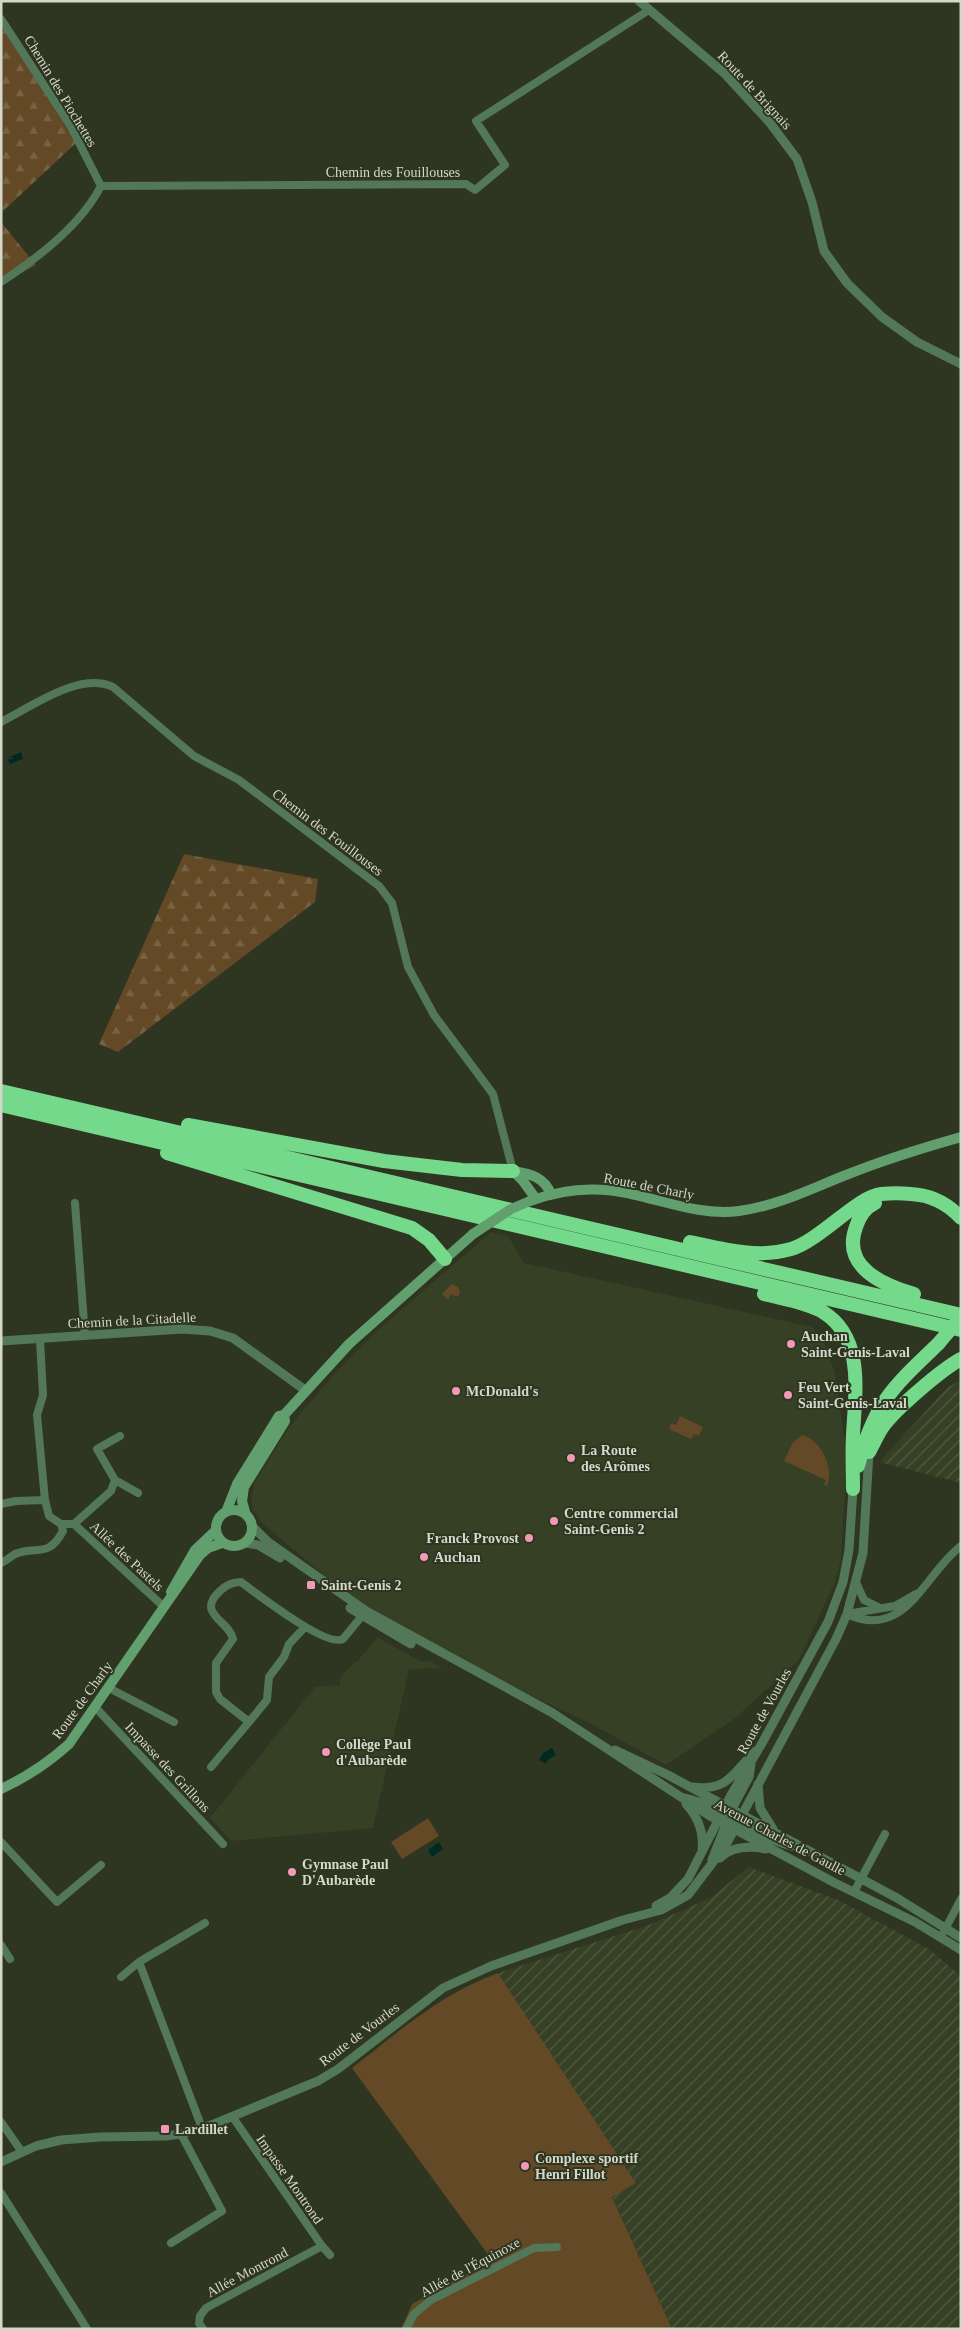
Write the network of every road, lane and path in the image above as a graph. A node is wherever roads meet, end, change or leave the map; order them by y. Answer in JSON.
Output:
{"nodes":[{"id":1,"x":639,"y":1,"type":"edge"},
{"id":2,"x":649,"y":10,"type":"junction"},
{"id":3,"x":1,"y":19,"type":"edge"},
{"id":4,"x":101,"y":186,"type":"junction"},
{"id":5,"x":1,"y":282,"type":"edge"},
{"id":6,"x":961,"y":364,"type":"edge"},
{"id":7,"x":1,"y":722,"type":"edge"},
{"id":8,"x":1,"y":1091,"type":"edge"},
{"id":9,"x":1,"y":1106,"type":"edge"},
{"id":10,"x":128,"y":1120,"type":"junction"},
{"id":11,"x":961,"y":1137,"type":"edge"},
{"id":12,"x":147,"y":1140,"type":"junction"},
{"id":13,"x":513,"y":1171,"type":"junction"},
{"id":14,"x":551,"y":1194,"type":"junction"},
{"id":15,"x":888,"y":1195,"type":"junction"},
{"id":16,"x":533,"y":1200,"type":"junction"},
{"id":17,"x":75,"y":1203,"type":"dead end"},
{"id":18,"x":961,"y":1218,"type":"edge"},
{"id":19,"x":638,"y":1240,"type":"junction"},
{"id":20,"x":445,"y":1259,"type":"junction"},
{"id":21,"x":695,"y":1268,"type":"junction"},
{"id":22,"x":961,"y":1307,"type":"edge"},
{"id":23,"x":961,"y":1316,"type":"edge"},
{"id":24,"x":961,"y":1330,"type":"edge"},
{"id":25,"x":85,"y":1336,"type":"junction"},
{"id":26,"x":40,"y":1339,"type":"junction"},
{"id":27,"x":1,"y":1341,"type":"edge"},
{"id":28,"x":961,"y":1359,"type":"edge"},
{"id":29,"x":305,"y":1390,"type":"junction"},
{"id":30,"x":284,"y":1415,"type":"junction"},
{"id":31,"x":120,"y":1436,"type":"dead end"},
{"id":32,"x":867,"y":1446,"type":"junction"},
{"id":33,"x":115,"y":1480,"type":"junction"},
{"id":34,"x":853,"y":1489,"type":"junction"},
{"id":35,"x":138,"y":1493,"type":"dead end"},
{"id":36,"x":45,"y":1500,"type":"junction"},
{"id":37,"x":1,"y":1504,"type":"edge"},
{"id":38,"x":226,"y":1512,"type":"junction"},
{"id":39,"x":246,"y":1515,"type":"junction"},
{"id":40,"x":61,"y":1524,"type":"junction"},
{"id":41,"x":74,"y":1524,"type":"junction"},
{"id":42,"x":252,"y":1526,"type":"junction"},
{"id":43,"x":215,"y":1531,"type":"junction"},
{"id":44,"x":222,"y":1543,"type":"junction"},
{"id":45,"x":245,"y":1543,"type":"junction"},
{"id":46,"x":961,"y":1546,"type":"edge"},
{"id":47,"x":1,"y":1563,"type":"edge"},
{"id":48,"x":843,"y":1582,"type":"junction"},
{"id":49,"x":856,"y":1582,"type":"junction"},
{"id":50,"x":922,"y":1591,"type":"junction"},
{"id":51,"x":164,"y":1607,"type":"junction"},
{"id":52,"x":882,"y":1608,"type":"junction"},
{"id":53,"x":364,"y":1614,"type":"junction"},
{"id":54,"x":847,"y":1614,"type":"junction"},
{"id":55,"x":828,"y":1622,"type":"junction"},
{"id":56,"x":306,"y":1627,"type":"junction"},
{"id":57,"x":826,"y":1658,"type":"junction"},
{"id":58,"x":804,"y":1666,"type":"junction"},
{"id":59,"x":109,"y":1688,"type":"junction"},
{"id":60,"x":96,"y":1708,"type":"junction"},
{"id":61,"x":174,"y":1722,"type":"dead end"},
{"id":62,"x":248,"y":1722,"type":"junction"},
{"id":63,"x":592,"y":1739,"type":"junction"},
{"id":64,"x":761,"y":1745,"type":"junction"},
{"id":65,"x":211,"y":1767,"type":"dead end"},
{"id":66,"x":758,"y":1782,"type":"junction"},
{"id":67,"x":688,"y":1786,"type":"junction"},
{"id":68,"x":1,"y":1789,"type":"edge"},
{"id":69,"x":676,"y":1796,"type":"junction"},
{"id":70,"x":730,"y":1817,"type":"junction"},
{"id":71,"x":885,"y":1834,"type":"dead end"},
{"id":72,"x":781,"y":1836,"type":"junction"},
{"id":73,"x":1,"y":1842,"type":"edge"},
{"id":74,"x":222,"y":1844,"type":"dead end"},
{"id":75,"x":803,"y":1849,"type":"junction"},
{"id":76,"x":774,"y":1851,"type":"junction"},
{"id":77,"x":701,"y":1855,"type":"junction"},
{"id":78,"x":101,"y":1865,"type":"dead end"},
{"id":79,"x":712,"y":1865,"type":"junction"},
{"id":80,"x":861,"y":1879,"type":"junction"},
{"id":81,"x":854,"y":1892,"type":"junction"},
{"id":82,"x":961,"y":1899,"type":"edge"},
{"id":83,"x":638,"y":1916,"type":"junction"},
{"id":84,"x":205,"y":1923,"type":"dead end"},
{"id":85,"x":946,"y":1928,"type":"junction"},
{"id":86,"x":941,"y":1937,"type":"junction"},
{"id":87,"x":961,"y":1938,"type":"edge"},
{"id":88,"x":1,"y":1945,"type":"edge"},
{"id":89,"x":961,"y":1950,"type":"edge"},
{"id":90,"x":10,"y":1959,"type":"dead end"},
{"id":91,"x":139,"y":1962,"type":"junction"},
{"id":92,"x":121,"y":1977,"type":"dead end"},
{"id":93,"x":232,"y":2116,"type":"junction"},
{"id":94,"x":1,"y":2122,"type":"edge"},
{"id":95,"x":202,"y":2128,"type":"junction"},
{"id":96,"x":182,"y":2134,"type":"junction"},
{"id":97,"x":22,"y":2152,"type":"junction"},
{"id":98,"x":1,"y":2162,"type":"edge"},
{"id":99,"x":1,"y":2193,"type":"edge"},
{"id":100,"x":171,"y":2243,"type":"dead end"},
{"id":101,"x":322,"y":2246,"type":"junction"},
{"id":102,"x":557,"y":2247,"type":"dead end"},
{"id":103,"x":330,"y":2254,"type":"dead end"},
{"id":104,"x":87,"y":2329,"type":"edge"},
{"id":105,"x":203,"y":2329,"type":"edge"},
{"id":106,"x":406,"y":2329,"type":"edge"}],
"edges":[{"from":1,"to":2,"type":"street","name":"Route de Brignais"},
{"from":2,"to":4,"type":"street","name":"Chemin des Fouillouses"},
{"from":2,"to":6,"type":"street","name":"Route de Brignais"},
{"from":3,"to":4,"type":"street","name":"Chemin des Piochettes"},
{"from":4,"to":5,"type":"street"},
{"from":7,"to":13,"type":"street","name":"Chemin des Fouillouses"},
{"from":8,"to":10,"type":"highway"},
{"from":9,"to":12,"type":"highway"},
{"from":10,"to":13,"type":"highway"},
{"from":10,"to":19,"type":"highway"},
{"from":11,"to":14,"type":"main road","name":"Route de Charly"},
{"from":12,"to":20,"type":"highway"},
{"from":12,"to":21,"type":"highway"},
{"from":13,"to":14,"type":"main road"},
{"from":13,"to":16,"type":"main road"},
{"from":14,"to":16,"type":"main road","name":"Route de Charly"},
{"from":15,"to":18,"type":"highway"},
{"from":15,"to":19,"type":"highway"},
{"from":15,"to":22,"type":"highway"},
{"from":16,"to":20,"type":"main road","name":"Route de Charly","bridge":true},
{"from":17,"to":25,"type":"street"},
{"from":19,"to":23,"type":"highway"},
{"from":20,"to":29,"type":"main road","name":"Route de Charly"},
{"from":21,"to":24,"type":"highway"},
{"from":21,"to":34,"type":"highway"},
{"from":23,"to":32,"type":"highway","bridge":true},
{"from":25,"to":26,"type":"street","name":"Chemin de la Citadelle"},
{"from":25,"to":29,"type":"street","name":"Chemin de la Citadelle"},
{"from":26,"to":27,"type":"street","name":"Chemin de la Citadelle"},
{"from":26,"to":36,"type":"street"},
{"from":28,"to":32,"type":"highway"},
{"from":29,"to":30,"type":"main road","name":"Route de Charly"},
{"from":30,"to":38,"type":"main road","name":"Route de Charly"},
{"from":30,"to":39,"type":"main road","name":"Route de Charly"},
{"from":31,"to":33,"type":"street"},
{"from":32,"to":34,"type":"highway"},
{"from":32,"to":49,"type":"street","name":"Route de Vourles"},
{"from":33,"to":35,"type":"street"},
{"from":33,"to":41,"type":"street","name":"Allée des Pastels"},
{"from":34,"to":48,"type":"street","name":"Route de Vourles"},
{"from":36,"to":37,"type":"street"},
{"from":36,"to":40,"type":"street"},
{"from":38,"to":39,"type":"main road"},
{"from":38,"to":43,"type":"main road"},
{"from":39,"to":42,"type":"main road"},
{"from":40,"to":41,"type":"street","name":"Allée des Pastels"},
{"from":40,"to":47,"type":"street"},
{"from":41,"to":51,"type":"street","name":"Allée des Pastels"},
{"from":42,"to":45,"type":"main road"},
{"from":42,"to":53,"type":"street","name":"Avenue Charles de Gaulle"},
{"from":43,"to":44,"type":"main road"},
{"from":43,"to":51,"type":"main road","name":"Route de Charly"},
{"from":44,"to":45,"type":"main road"},
{"from":44,"to":51,"type":"main road","name":"Route de Charly"},
{"from":45,"to":53,"type":"street","name":"Avenue Charles de Gaulle"},
{"from":46,"to":50,"type":"street"},
{"from":48,"to":54,"type":"street"},
{"from":48,"to":55,"type":"street","name":"Route de Vourles"},
{"from":49,"to":52,"type":"street"},
{"from":49,"to":54,"type":"street","name":"Route de Vourles"},
{"from":50,"to":52,"type":"street"},
{"from":50,"to":54,"type":"street"},
{"from":51,"to":59,"type":"main road","name":"Route de Charly"},
{"from":52,"to":54,"type":"street"},
{"from":53,"to":56,"type":"street"},
{"from":53,"to":63,"type":"street","name":"Avenue Charles de Gaulle"},
{"from":54,"to":55,"type":"street"},
{"from":54,"to":57,"type":"street","name":"Route de Vourles"},
{"from":55,"to":58,"type":"street","name":"Route de Vourles"},
{"from":56,"to":62,"type":"street"},
{"from":56,"to":62,"type":"street"},
{"from":57,"to":58,"type":"street"},
{"from":57,"to":66,"type":"street","name":"Route de Vourles"},
{"from":58,"to":64,"type":"street","name":"Route de Vourles"},
{"from":59,"to":60,"type":"main road","name":"Route de Charly"},
{"from":59,"to":61,"type":"street"},
{"from":60,"to":68,"type":"main road","name":"Route de Charly"},
{"from":60,"to":74,"type":"street","name":"Impasse des Grillons"},
{"from":62,"to":65,"type":"street"},
{"from":63,"to":67,"type":"street","name":"Avenue Charles de Gaulle"},
{"from":63,"to":69,"type":"street","name":"Avenue Charles de Gaulle"},
{"from":64,"to":67,"type":"street"},
{"from":64,"to":70,"type":"street","name":"Route de Vourles"},
{"from":66,"to":70,"type":"street","name":"Route de Vourles"},
{"from":66,"to":72,"type":"street"},
{"from":67,"to":70,"type":"street","name":"Avenue Charles de Gaulle"},
{"from":69,"to":70,"type":"street"},
{"from":69,"to":77,"type":"street"},
{"from":70,"to":72,"type":"street","name":"Avenue Charles de Gaulle"},
{"from":70,"to":75,"type":"street"},
{"from":70,"to":76,"type":"street","name":"Avenue Charles de Gaulle"},
{"from":70,"to":77,"type":"street","name":"Route de Vourles"},
{"from":70,"to":79,"type":"street"},
{"from":71,"to":80,"type":"street"},
{"from":72,"to":75,"type":"street","name":"Avenue Charles de Gaulle"},
{"from":73,"to":78,"type":"street"},
{"from":75,"to":80,"type":"street","name":"Avenue Charles de Gaulle"},
{"from":76,"to":79,"type":"street"},
{"from":76,"to":81,"type":"street","name":"Avenue Charles de Gaulle"},
{"from":77,"to":83,"type":"street","name":"Route de Vourles"},
{"from":79,"to":83,"type":"street","name":"Route de Vourles"},
{"from":80,"to":81,"type":"street"},
{"from":80,"to":85,"type":"street","name":"Avenue Charles de Gaulle"},
{"from":81,"to":86,"type":"street","name":"Avenue Charles de Gaulle"},
{"from":82,"to":85,"type":"street"},
{"from":83,"to":93,"type":"street","name":"Route de Vourles"},
{"from":84,"to":91,"type":"street"},
{"from":85,"to":86,"type":"street"},
{"from":85,"to":87,"type":"street","name":"Avenue Charles de Gaulle"},
{"from":86,"to":89,"type":"street","name":"Avenue Charles de Gaulle"},
{"from":88,"to":90,"type":"street"},
{"from":91,"to":92,"type":"street"},
{"from":91,"to":95,"type":"street"},
{"from":93,"to":95,"type":"street","name":"Route de Vourles"},
{"from":93,"to":101,"type":"street","name":"Impasse Montrond"},
{"from":94,"to":97,"type":"street"},
{"from":95,"to":96,"type":"street","name":"Route de Vourles"},
{"from":96,"to":97,"type":"street","name":"Route de Vourles"},
{"from":96,"to":100,"type":"street"},
{"from":97,"to":98,"type":"street","name":"Route de Vourles"},
{"from":99,"to":104,"type":"street"},
{"from":101,"to":103,"type":"street","name":"Impasse Montrond"},
{"from":101,"to":105,"type":"street","name":"Allée Montrond"},
{"from":102,"to":106,"type":"street","name":"Allée de l'Équinoxe"}]}
